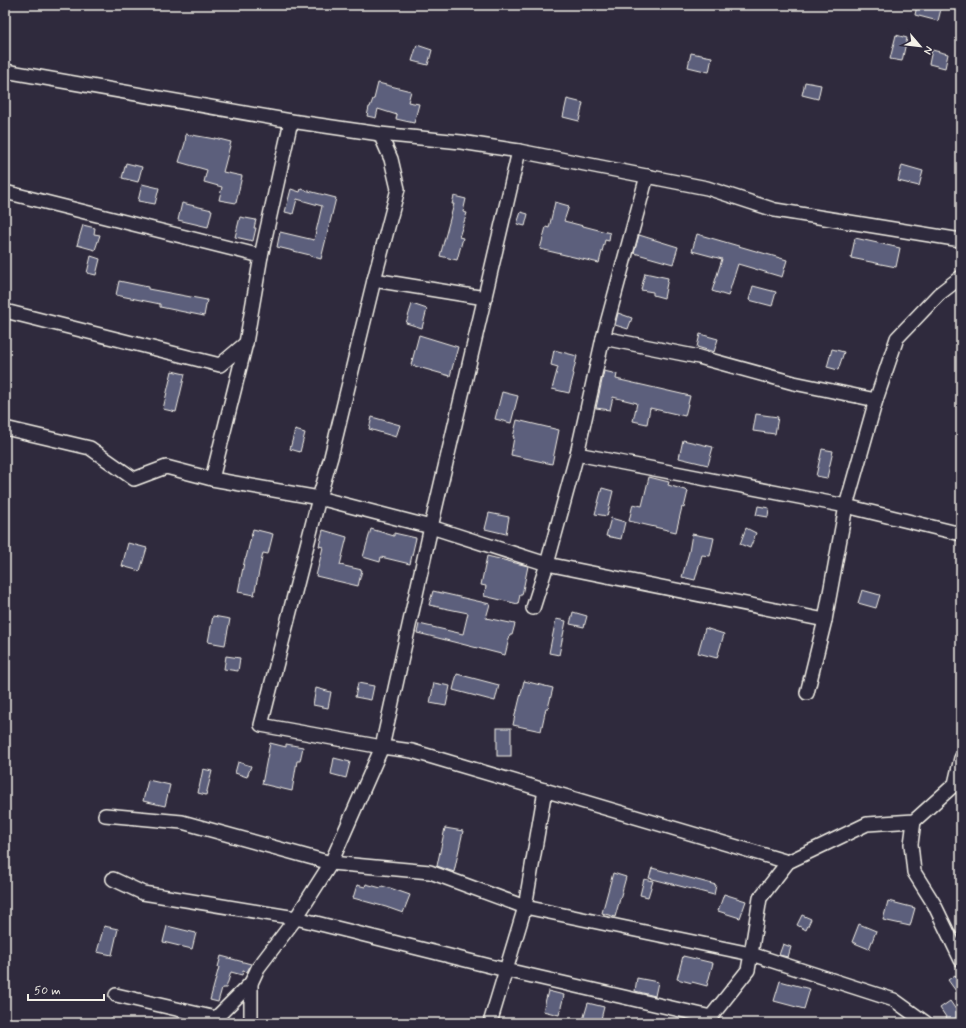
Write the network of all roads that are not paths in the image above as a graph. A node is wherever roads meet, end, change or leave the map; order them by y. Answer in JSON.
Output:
{"nodes":[{"id":1,"x":5,"y":71,"type":"edge"},
{"id":2,"x":291,"y":121,"type":"junction"},
{"id":3,"x":380,"y":134,"type":"junction"},
{"id":4,"x":519,"y":151,"type":"junction"},
{"id":5,"x":647,"y":176,"type":"junction"},
{"id":6,"x":5,"y":192,"type":"edge"},
{"id":7,"x":961,"y":240,"type":"edge"},
{"id":8,"x":261,"y":256,"type":"junction"},
{"id":9,"x":961,"y":277,"type":"edge"},
{"id":10,"x":374,"y":280,"type":"junction"},
{"id":11,"x":485,"y":298,"type":"junction"},
{"id":12,"x":5,"y":311,"type":"edge"},
{"id":13,"x":603,"y":338,"type":"junction"},
{"id":14,"x":246,"y":343,"type":"junction"},
{"id":15,"x":876,"y":400,"type":"junction"},
{"id":16,"x":5,"y":428,"type":"edge"},
{"id":17,"x":577,"y":454,"type":"junction"},
{"id":18,"x":212,"y":478,"type":"junction"},
{"id":19,"x":319,"y":498,"type":"junction"},
{"id":20,"x":846,"y":506,"type":"junction"},
{"id":21,"x":431,"y":527,"type":"junction"},
{"id":22,"x":961,"y":534,"type":"edge"},
{"id":23,"x":546,"y":564,"type":"junction"},
{"id":24,"x":533,"y":608,"type":"dead end"},
{"id":25,"x":825,"y":620,"type":"junction"},
{"id":26,"x":807,"y":693,"type":"dead end"},
{"id":27,"x":382,"y":747,"type":"junction"},
{"id":28,"x":961,"y":758,"type":"edge"},
{"id":29,"x":545,"y":790,"type":"junction"},
{"id":30,"x":105,"y":815,"type":"dead end"},
{"id":31,"x":914,"y":821,"type":"junction"},
{"id":32,"x":788,"y":862,"type":"junction"},
{"id":33,"x":331,"y":863,"type":"junction"},
{"id":34,"x":113,"y":879,"type":"dead end"},
{"id":35,"x":525,"y":907,"type":"junction"},
{"id":36,"x":296,"y":918,"type":"junction"},
{"id":37,"x":752,"y":954,"type":"junction"},
{"id":38,"x":961,"y":960,"type":"edge"},
{"id":39,"x":506,"y":970,"type":"junction"},
{"id":40,"x":251,"y":983,"type":"junction"},
{"id":41,"x":116,"y":995,"type":"dead end"},
{"id":42,"x":709,"y":1020,"type":"edge"},
{"id":43,"x":213,"y":1021,"type":"edge"},
{"id":44,"x":251,"y":1023,"type":"edge"},
{"id":45,"x":490,"y":1023,"type":"edge"},
{"id":46,"x":926,"y":1023,"type":"edge"}],
"edges":[{"from":1,"to":2,"type":"street"},
{"from":2,"to":3,"type":"street"},
{"from":2,"to":8,"type":"street"},
{"from":3,"to":4,"type":"street"},
{"from":3,"to":10,"type":"street"},
{"from":4,"to":5,"type":"street"},
{"from":4,"to":11,"type":"street"},
{"from":5,"to":7,"type":"street"},
{"from":5,"to":13,"type":"street"},
{"from":6,"to":8,"type":"street"},
{"from":8,"to":14,"type":"street"},
{"from":9,"to":15,"type":"street"},
{"from":10,"to":11,"type":"street"},
{"from":10,"to":19,"type":"street"},
{"from":11,"to":21,"type":"street"},
{"from":12,"to":14,"type":"street"},
{"from":13,"to":15,"type":"street"},
{"from":13,"to":17,"type":"street"},
{"from":14,"to":18,"type":"street"},
{"from":15,"to":20,"type":"street"},
{"from":16,"to":18,"type":"street"},
{"from":17,"to":20,"type":"street"},
{"from":17,"to":23,"type":"street"},
{"from":18,"to":19,"type":"street"},
{"from":19,"to":21,"type":"street"},
{"from":19,"to":27,"type":"street"},
{"from":20,"to":22,"type":"street"},
{"from":20,"to":25,"type":"street"},
{"from":21,"to":23,"type":"street"},
{"from":21,"to":27,"type":"street"},
{"from":23,"to":24,"type":"street"},
{"from":23,"to":25,"type":"street"},
{"from":25,"to":26,"type":"street"},
{"from":27,"to":29,"type":"street"},
{"from":27,"to":33,"type":"street"},
{"from":28,"to":31,"type":"street"},
{"from":29,"to":32,"type":"street"},
{"from":29,"to":35,"type":"street"},
{"from":30,"to":33,"type":"street"},
{"from":31,"to":32,"type":"street"},
{"from":31,"to":38,"type":"street"},
{"from":32,"to":37,"type":"street"},
{"from":33,"to":35,"type":"street"},
{"from":33,"to":36,"type":"street"},
{"from":34,"to":36,"type":"street"},
{"from":35,"to":37,"type":"street"},
{"from":35,"to":39,"type":"street"},
{"from":36,"to":39,"type":"street"},
{"from":36,"to":40,"type":"street"},
{"from":37,"to":42,"type":"street"},
{"from":37,"to":46,"type":"street"},
{"from":39,"to":42,"type":"street"},
{"from":39,"to":45,"type":"street"},
{"from":40,"to":43,"type":"street"},
{"from":40,"to":44,"type":"street"},
{"from":41,"to":43,"type":"street"}]}
